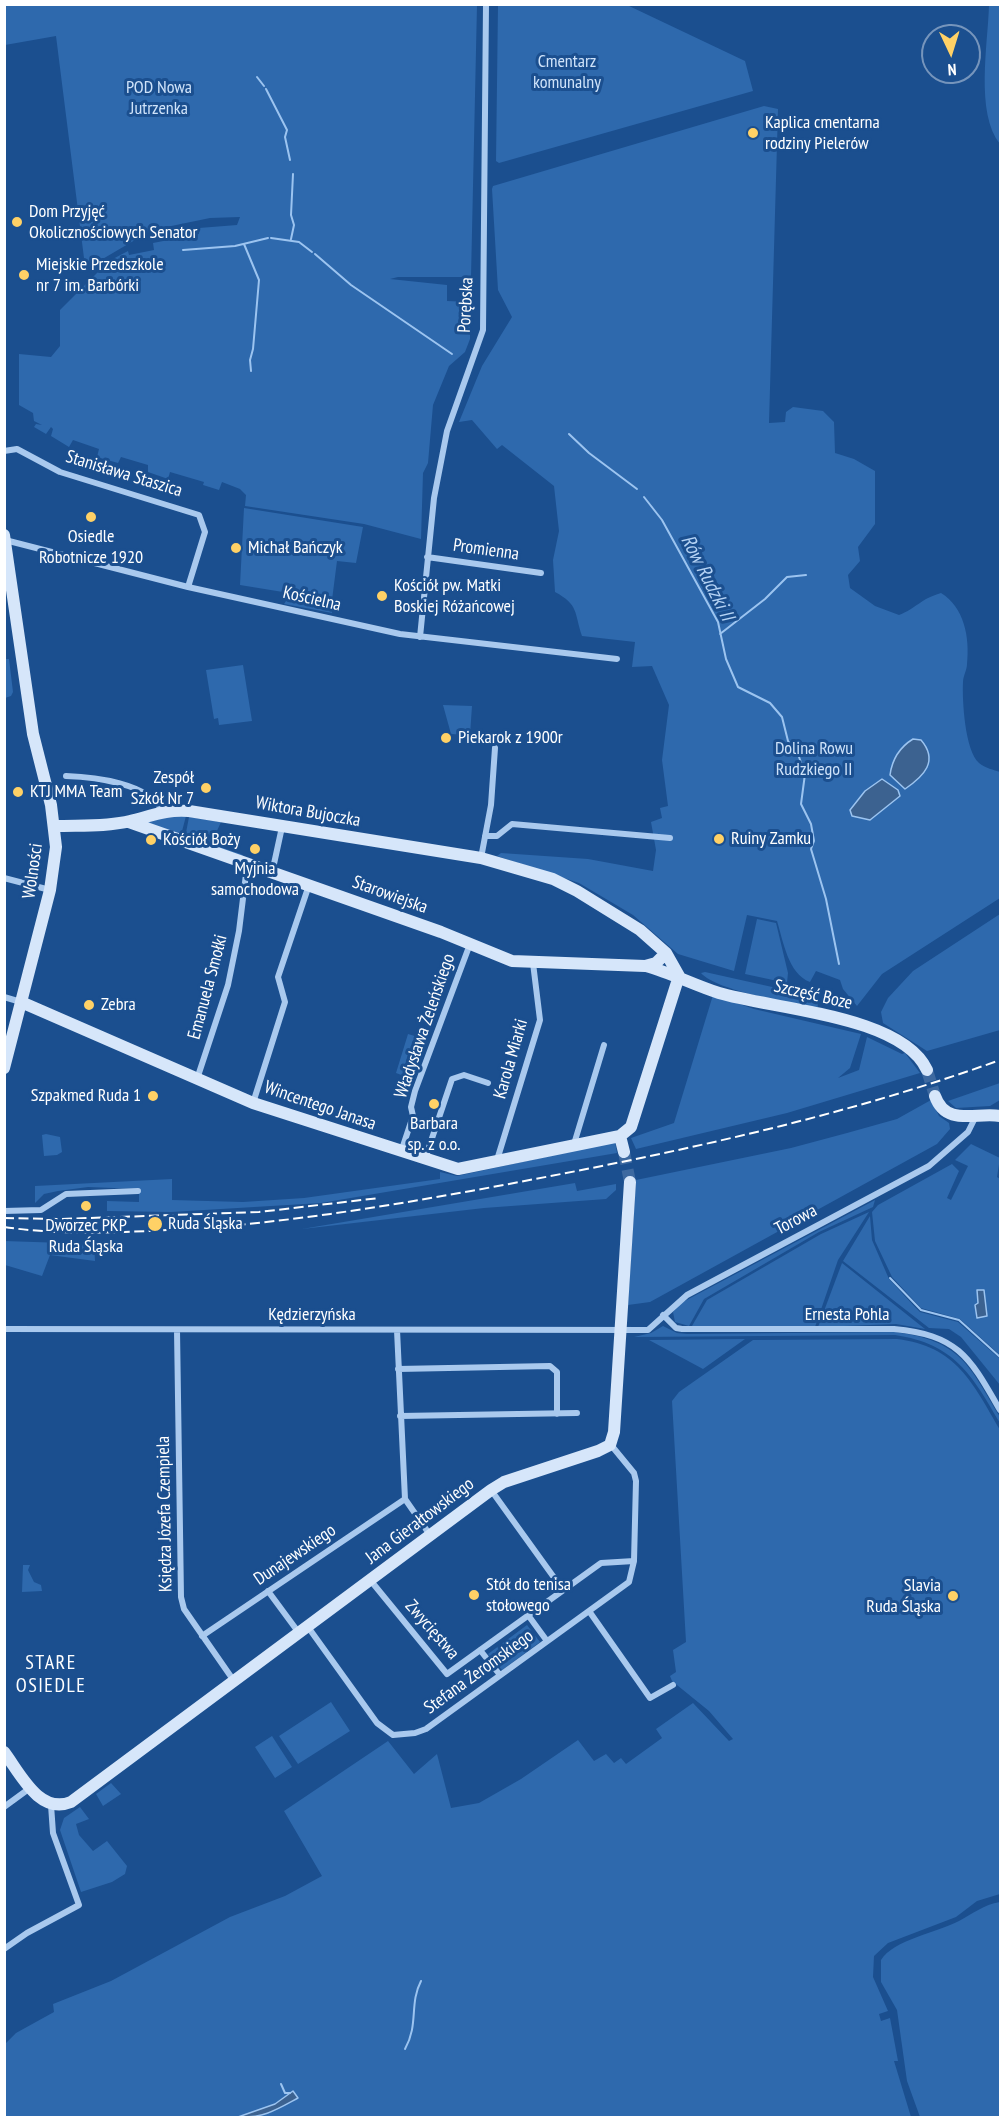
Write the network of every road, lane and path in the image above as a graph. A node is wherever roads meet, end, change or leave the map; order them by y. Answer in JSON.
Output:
{"nodes":[{"id":1,"x":486,"y":4,"type":"edge"},
{"id":2,"x":4,"y":451,"type":"edge"},
{"id":3,"x":4,"y":535,"type":"edge"},
{"id":4,"x":5,"y":540,"type":"edge"},
{"id":5,"x":427,"y":557,"type":"junction"},
{"id":6,"x":541,"y":573,"type":"dead end"},
{"id":7,"x":188,"y":587,"type":"junction"},
{"id":8,"x":420,"y":637,"type":"junction"},
{"id":9,"x":617,"y":658,"type":"dead end"},
{"id":10,"x":495,"y":748,"type":"dead end"},
{"id":11,"x":66,"y":777,"type":"dead end"},
{"id":12,"x":162,"y":811,"type":"junction"},
{"id":13,"x":129,"y":822,"type":"junction"},
{"id":14,"x":55,"y":826,"type":"junction"},
{"id":15,"x":282,"y":826,"type":"junction"},
{"id":16,"x":485,"y":836,"type":"junction"},
{"id":17,"x":670,"y":838,"type":"dead end"},
{"id":18,"x":481,"y":858,"type":"junction"},
{"id":19,"x":247,"y":866,"type":"junction"},
{"id":20,"x":272,"y":873,"type":"junction"},
{"id":21,"x":4,"y":879,"type":"edge"},
{"id":22,"x":309,"y":885,"type":"junction"},
{"id":23,"x":50,"y":890,"type":"junction"},
{"id":24,"x":470,"y":944,"type":"junction"},
{"id":25,"x":666,"y":953,"type":"junction"},
{"id":26,"x":533,"y":963,"type":"junction"},
{"id":27,"x":645,"y":966,"type":"junction"},
{"id":28,"x":679,"y":976,"type":"junction"},
{"id":29,"x":4,"y":997,"type":"edge"},
{"id":30,"x":21,"y":1002,"type":"junction"},
{"id":31,"x":604,"y":1045,"type":"dead end"},
{"id":32,"x":4,"y":1068,"type":"edge"},
{"id":33,"x":927,"y":1070,"type":"tunnel mouth"},
{"id":34,"x":197,"y":1079,"type":"junction"},
{"id":35,"x":488,"y":1083,"type":"dead end"},
{"id":36,"x":935,"y":1096,"type":"tunnel mouth"},
{"id":37,"x":253,"y":1103,"type":"junction"},
{"id":38,"x":976,"y":1116,"type":"junction"},
{"id":39,"x":1000,"y":1116,"type":"edge"},
{"id":40,"x":620,"y":1136,"type":"junction"},
{"id":41,"x":574,"y":1145,"type":"junction"},
{"id":42,"x":401,"y":1152,"type":"junction"},
{"id":43,"x":624,"y":1152,"type":"tunnel mouth"},
{"id":44,"x":425,"y":1159,"type":"junction"},
{"id":45,"x":497,"y":1161,"type":"junction"},
{"id":46,"x":630,"y":1182,"type":"tunnel mouth"},
{"id":47,"x":138,"y":1191,"type":"dead end"},
{"id":48,"x":4,"y":1211,"type":"edge"},
{"id":49,"x":663,"y":1315,"type":"junction"},
{"id":50,"x":4,"y":1329,"type":"edge"},
{"id":51,"x":177,"y":1330,"type":"junction"},
{"id":52,"x":397,"y":1330,"type":"junction"},
{"id":53,"x":620,"y":1331,"type":"junction"},
{"id":54,"x":398,"y":1369,"type":"junction"},
{"id":55,"x":1000,"y":1410,"type":"edge"},
{"id":56,"x":577,"y":1413,"type":"dead end"},
{"id":57,"x":557,"y":1414,"type":"junction"},
{"id":58,"x":400,"y":1416,"type":"junction"},
{"id":59,"x":610,"y":1445,"type":"junction"},
{"id":60,"x":491,"y":1490,"type":"junction"},
{"id":61,"x":405,"y":1499,"type":"junction"},
{"id":62,"x":430,"y":1535,"type":"junction"},
{"id":63,"x":634,"y":1561,"type":"junction"},
{"id":64,"x":371,"y":1581,"type":"junction"},
{"id":65,"x":563,"y":1590,"type":"junction"},
{"id":66,"x":268,"y":1591,"type":"junction"},
{"id":67,"x":589,"y":1611,"type":"junction"},
{"id":68,"x":528,"y":1615,"type":"junction"},
{"id":69,"x":303,"y":1630,"type":"junction"},
{"id":70,"x":202,"y":1636,"type":"junction"},
{"id":71,"x":547,"y":1641,"type":"junction"},
{"id":72,"x":480,"y":1650,"type":"junction"},
{"id":73,"x":500,"y":1676,"type":"junction"},
{"id":74,"x":234,"y":1681,"type":"junction"},
{"id":75,"x":673,"y":1685,"type":"dead end"},
{"id":76,"x":4,"y":1752,"type":"edge"},
{"id":77,"x":30,"y":1787,"type":"junction"},
{"id":78,"x":51,"y":1805,"type":"junction"},
{"id":79,"x":4,"y":1807,"type":"edge"},
{"id":80,"x":4,"y":1949,"type":"edge"}],
"edges":[{"from":1,"to":5,"type":"street","name":"Porębska"},
{"from":2,"to":7,"type":"street","name":"Stanisława Staszica"},
{"from":3,"to":4,"type":"street","name":"Wolności"},
{"from":4,"to":7,"type":"street","name":"Kościelna"},
{"from":4,"to":14,"type":"street","name":"Wolności"},
{"from":5,"to":6,"type":"street","name":"Promienna"},
{"from":5,"to":8,"type":"street","name":"Porębska"},
{"from":7,"to":8,"type":"street","name":"Kościelna"},
{"from":8,"to":9,"type":"street","name":"Kościelna"},
{"from":10,"to":16,"type":"street"},
{"from":11,"to":12,"type":"street"},
{"from":12,"to":13,"type":"street","name":"Wiktora Bujoczka"},
{"from":12,"to":15,"type":"street","name":"Wiktora Bujoczka"},
{"from":13,"to":14,"type":"street"},
{"from":13,"to":19,"type":"street","name":"Starowiejska"},
{"from":14,"to":23,"type":"street","name":"Wolności"},
{"from":15,"to":18,"type":"street","name":"Wiktora Bujoczka"},
{"from":15,"to":20,"type":"street"},
{"from":16,"to":17,"type":"street"},
{"from":16,"to":18,"type":"street"},
{"from":18,"to":25,"type":"street","name":"Wiktora Bujoczka"},
{"from":19,"to":20,"type":"street","name":"Starowiejska"},
{"from":19,"to":34,"type":"street","name":"Emanuela Smołki"},
{"from":20,"to":22,"type":"street","name":"Starowiejska"},
{"from":21,"to":23,"type":"street"},
{"from":22,"to":24,"type":"street","name":"Starowiejska"},
{"from":22,"to":37,"type":"street"},
{"from":23,"to":30,"type":"street","name":"Wolności"},
{"from":24,"to":26,"type":"street","name":"Starowiejska"},
{"from":24,"to":42,"type":"street","name":"Władysława Żeleńskiego"},
{"from":25,"to":27,"type":"street"},
{"from":25,"to":28,"type":"street","name":"Wiktora Bujoczka"},
{"from":26,"to":27,"type":"street","name":"Starowiejska"},
{"from":26,"to":45,"type":"street","name":"Karola Miarki"},
{"from":27,"to":28,"type":"street","name":"Starowiejska"},
{"from":28,"to":33,"type":"street","name":"Szczęść Boze"},
{"from":28,"to":40,"type":"street"},
{"from":29,"to":30,"type":"street"},
{"from":30,"to":32,"type":"street","name":"Wolności"},
{"from":30,"to":34,"type":"street","name":"Wincentego Janasa"},
{"from":31,"to":41,"type":"street"},
{"from":34,"to":37,"type":"street","name":"Wincentego Janasa"},
{"from":35,"to":44,"type":"street"},
{"from":36,"to":38,"type":"street"},
{"from":37,"to":42,"type":"street","name":"Wincentego Janasa"},
{"from":38,"to":39,"type":"street"},
{"from":38,"to":49,"type":"street","name":"Torowa"},
{"from":40,"to":41,"type":"street","name":"Wincentego Janasa"},
{"from":40,"to":43,"type":"street"},
{"from":41,"to":45,"type":"street","name":"Wincentego Janasa"},
{"from":42,"to":44,"type":"street","name":"Wincentego Janasa"},
{"from":44,"to":45,"type":"street","name":"Wincentego Janasa"},
{"from":46,"to":53,"type":"street"},
{"from":47,"to":48,"type":"street"},
{"from":49,"to":53,"type":"street","name":"Torowa"},
{"from":49,"to":55,"type":"street","name":"Ernesta Pohla"},
{"from":50,"to":51,"type":"street","name":"Kędzierzyńska"},
{"from":51,"to":52,"type":"street","name":"Kędzierzyńska"},
{"from":51,"to":70,"type":"street","name":"Księdza Józefa Czempiela"},
{"from":52,"to":53,"type":"street","name":"Kędzierzyńska"},
{"from":52,"to":54,"type":"street"},
{"from":53,"to":59,"type":"street"},
{"from":54,"to":57,"type":"street"},
{"from":54,"to":58,"type":"street"},
{"from":56,"to":57,"type":"street"},
{"from":57,"to":58,"type":"street"},
{"from":58,"to":61,"type":"street"},
{"from":59,"to":60,"type":"street","name":"Jana Gierałtowskiego"},
{"from":59,"to":63,"type":"street","name":"Stefana Żeromskiego"},
{"from":60,"to":62,"type":"street","name":"Jana Gierałtowskiego"},
{"from":60,"to":65,"type":"street"},
{"from":61,"to":62,"type":"street"},
{"from":61,"to":66,"type":"street","name":"Dunajewskiego"},
{"from":62,"to":64,"type":"street","name":"Jana Gierałtowskiego"},
{"from":63,"to":65,"type":"street","name":"Zwycięstwa"},
{"from":63,"to":67,"type":"street","name":"Stefana Żeromskiego"},
{"from":64,"to":69,"type":"street","name":"Jana Gierałtowskiego"},
{"from":64,"to":72,"type":"street","name":"Zwycięstwa"},
{"from":65,"to":68,"type":"street","name":"Zwycięstwa"},
{"from":66,"to":69,"type":"street","name":"Stefana Żeromskiego"},
{"from":66,"to":70,"type":"street","name":"Dunajewskiego"},
{"from":67,"to":71,"type":"street","name":"Stefana Żeromskiego"},
{"from":67,"to":75,"type":"street"},
{"from":68,"to":71,"type":"street"},
{"from":68,"to":72,"type":"street","name":"Zwycięstwa"},
{"from":69,"to":73,"type":"street","name":"Stefana Żeromskiego"},
{"from":69,"to":74,"type":"street","name":"Jana Gierałtowskiego"},
{"from":70,"to":74,"type":"street","name":"Księdza Józefa Czempiela"},
{"from":71,"to":73,"type":"street","name":"Stefana Żeromskiego"},
{"from":72,"to":73,"type":"street"},
{"from":74,"to":78,"type":"street","name":"Jana Gierałtowskiego"},
{"from":76,"to":77,"type":"street"},
{"from":77,"to":78,"type":"street"},
{"from":77,"to":79,"type":"street"},
{"from":78,"to":80,"type":"street"}]}
